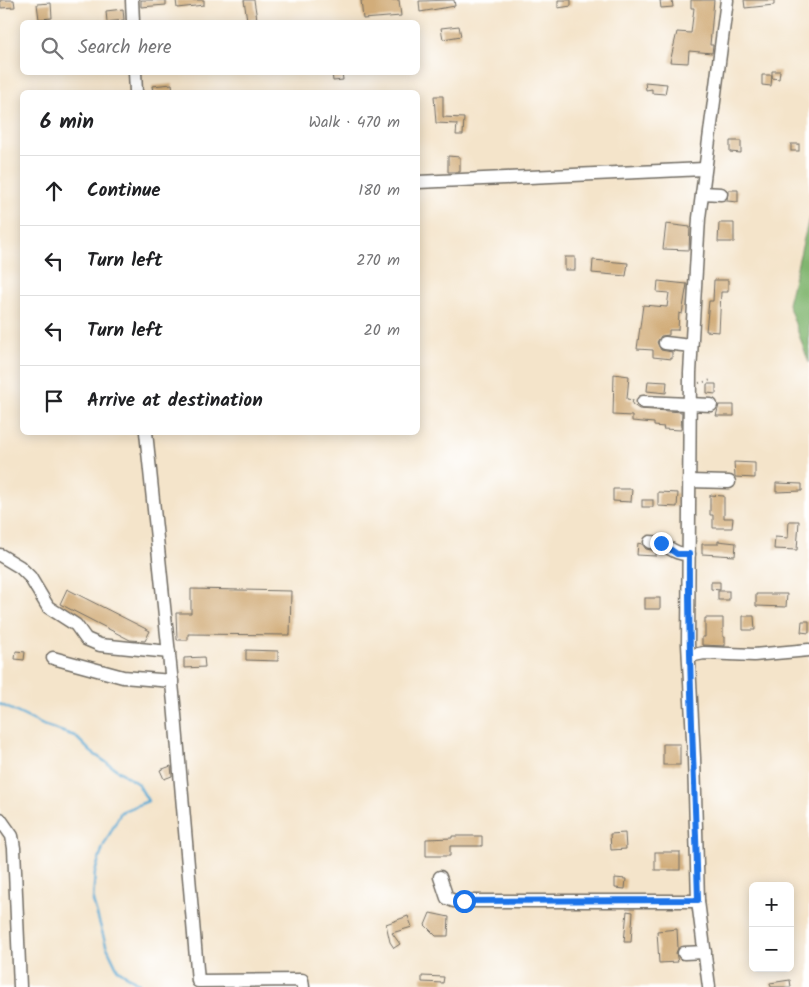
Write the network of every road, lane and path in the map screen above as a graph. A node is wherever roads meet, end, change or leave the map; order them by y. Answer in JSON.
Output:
{"nodes":[{"id":1,"x":132,"y":0,"type":"edge"},
{"id":2,"x":727,"y":0,"type":"edge"},
{"id":3,"x":133,"y":20,"type":"edge"},
{"id":4,"x":135,"y":75,"type":"edge"},
{"id":5,"x":136,"y":90,"type":"edge"},
{"id":6,"x":704,"y":170,"type":"junction"},
{"id":7,"x":420,"y":182,"type":"edge"},
{"id":8,"x":702,"y":193,"type":"junction"},
{"id":9,"x":721,"y":194,"type":"dead end"},
{"id":10,"x":665,"y":343,"type":"dead end"},
{"id":11,"x":691,"y":346,"type":"junction"},
{"id":12,"x":643,"y":402,"type":"dead end"},
{"id":13,"x":690,"y":403,"type":"junction"},
{"id":14,"x":711,"y":405,"type":"dead end"},
{"id":15,"x":146,"y":435,"type":"edge"},
{"id":16,"x":689,"y":481,"type":"junction"},
{"id":17,"x":729,"y":482,"type":"dead end"},
{"id":18,"x":650,"y":542,"type":"dead end"},
{"id":19,"x":1,"y":553,"type":"edge"},
{"id":20,"x":689,"y":554,"type":"junction"},
{"id":21,"x":809,"y":650,"type":"edge"},
{"id":22,"x":169,"y":652,"type":"junction"},
{"id":23,"x":689,"y":656,"type":"junction"},
{"id":24,"x":53,"y":658,"type":"dead end"},
{"id":25,"x":172,"y":681,"type":"junction"},
{"id":26,"x":0,"y":819,"type":"edge"},
{"id":27,"x":440,"y":877,"type":"dead end"},
{"id":28,"x":698,"y":900,"type":"junction"},
{"id":29,"x":704,"y":952,"type":"junction"},
{"id":30,"x":684,"y":953,"type":"dead end"},
{"id":31,"x":20,"y":987,"type":"edge"},
{"id":32,"x":303,"y":987,"type":"edge"},
{"id":33,"x":709,"y":987,"type":"edge"}],
"edges":[{"from":1,"to":3,"type":"street"},
{"from":2,"to":6,"type":"street"},
{"from":4,"to":5,"type":"street"},
{"from":6,"to":7,"type":"street"},
{"from":6,"to":8,"type":"street"},
{"from":8,"to":9,"type":"street"},
{"from":8,"to":11,"type":"street"},
{"from":10,"to":11,"type":"street"},
{"from":11,"to":13,"type":"street"},
{"from":12,"to":13,"type":"street"},
{"from":13,"to":14,"type":"street"},
{"from":13,"to":16,"type":"street"},
{"from":15,"to":22,"type":"street"},
{"from":16,"to":17,"type":"street"},
{"from":16,"to":20,"type":"street"},
{"from":18,"to":20,"type":"street"},
{"from":19,"to":22,"type":"street"},
{"from":20,"to":23,"type":"street"},
{"from":21,"to":23,"type":"street"},
{"from":22,"to":25,"type":"street"},
{"from":23,"to":28,"type":"street"},
{"from":24,"to":25,"type":"street"},
{"from":25,"to":32,"type":"street"},
{"from":26,"to":31,"type":"street"},
{"from":27,"to":28,"type":"street"},
{"from":28,"to":29,"type":"street"},
{"from":29,"to":30,"type":"street"},
{"from":29,"to":33,"type":"street"}]}
